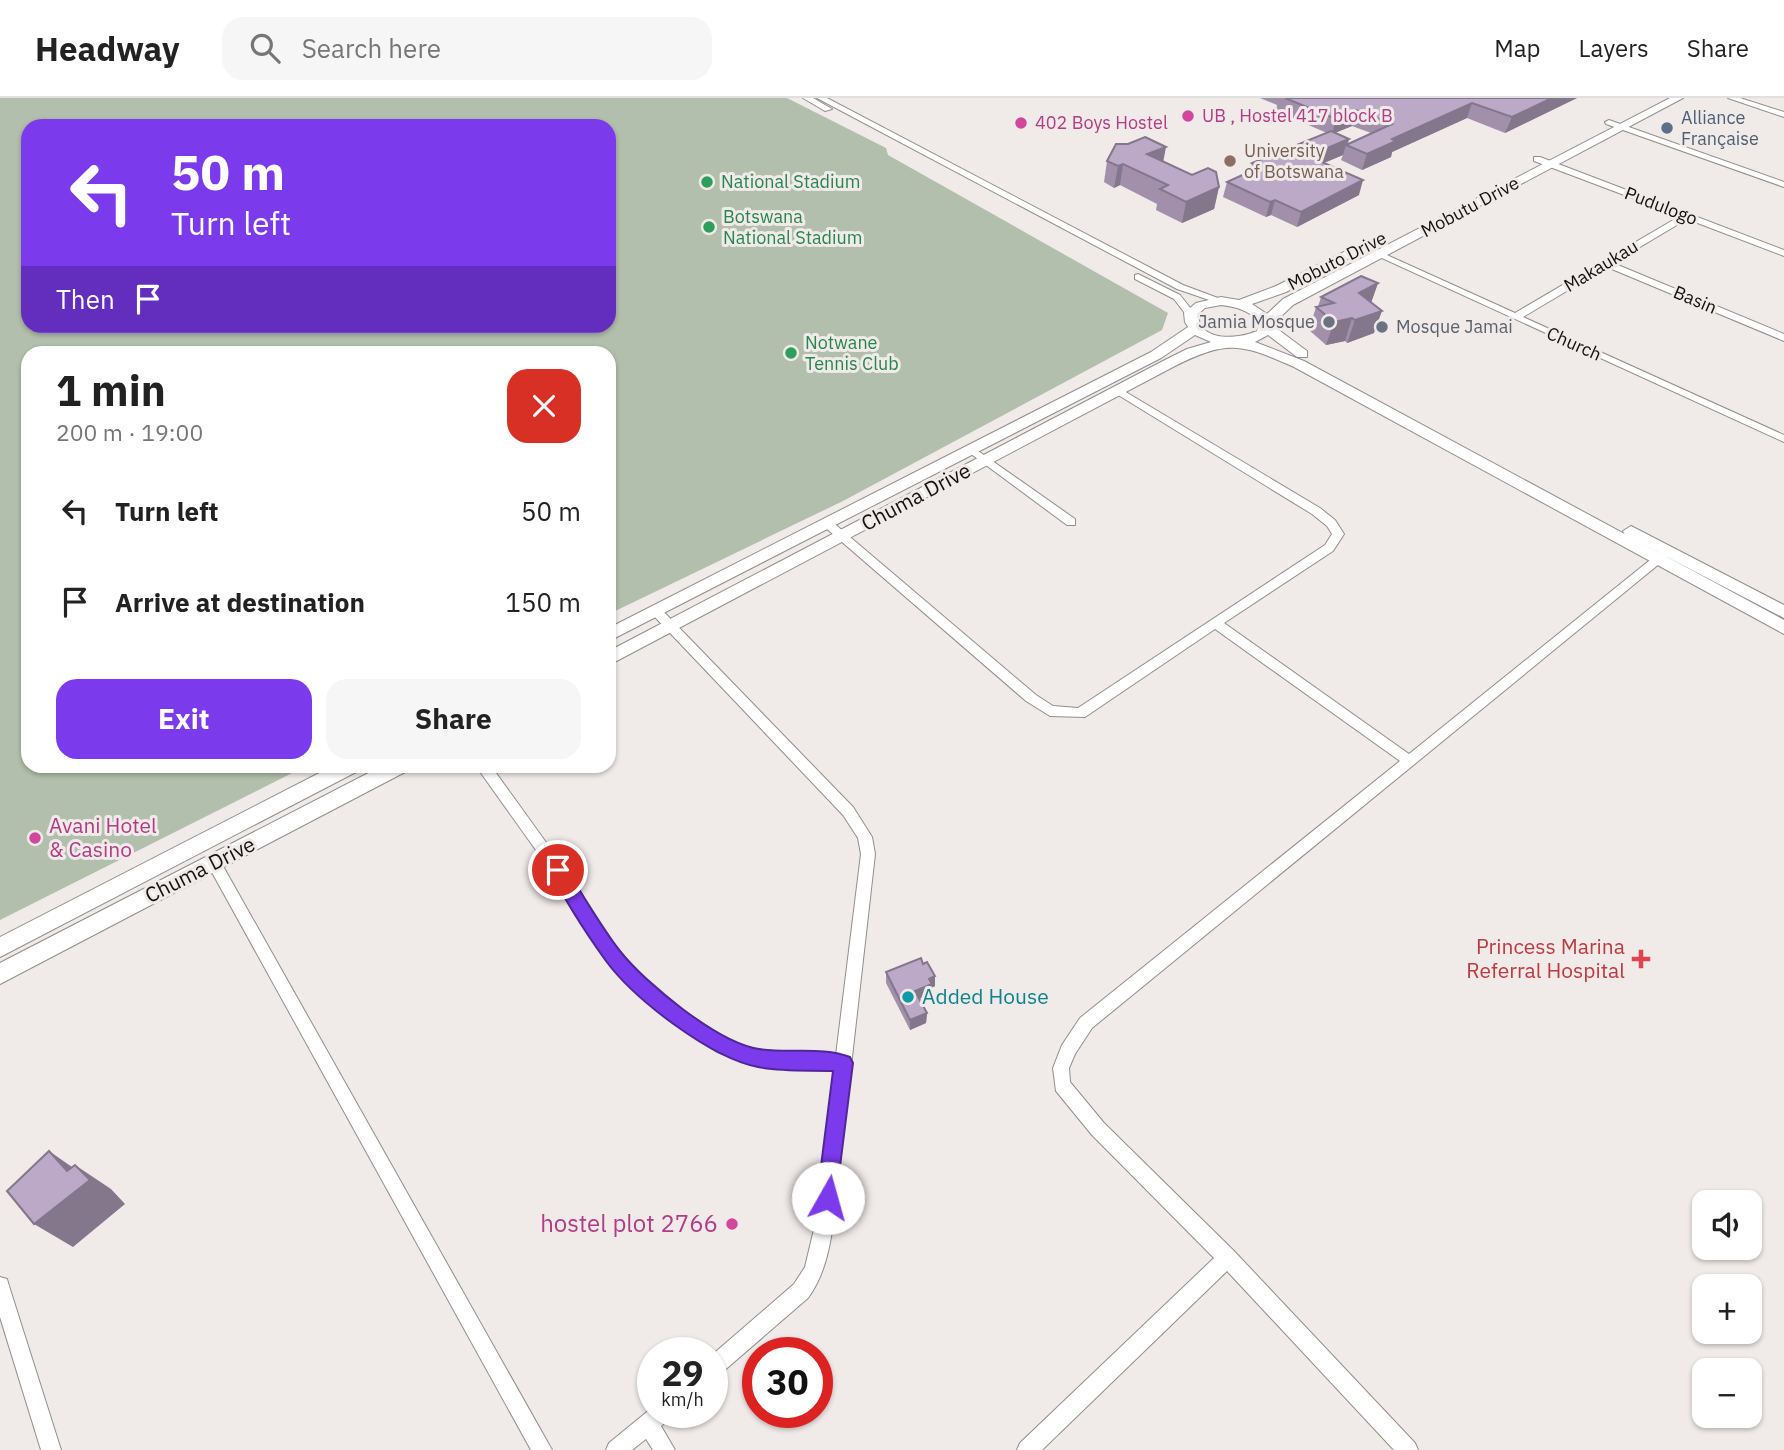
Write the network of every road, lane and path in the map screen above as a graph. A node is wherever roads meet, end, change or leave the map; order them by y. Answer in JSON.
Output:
{"nodes":[{"id":1,"x":807,"y":98,"type":"edge"},
{"id":2,"x":821,"y":98,"type":"edge"},
{"id":3,"x":1656,"y":98,"type":"edge"},
{"id":4,"x":1678,"y":98,"type":"edge"},
{"id":5,"x":1732,"y":98,"type":"edge"},
{"id":6,"x":1784,"y":115,"type":"edge"},
{"id":7,"x":1622,"y":121,"type":"junction"},
{"id":8,"x":1537,"y":159,"type":"junction"},
{"id":9,"x":1552,"y":164,"type":"junction"},
{"id":10,"x":1784,"y":185,"type":"edge"},
{"id":11,"x":1686,"y":216,"type":"junction"},
{"id":12,"x":1388,"y":235,"type":"dead end"},
{"id":13,"x":1373,"y":248,"type":"junction"},
{"id":14,"x":1784,"y":253,"type":"edge"},
{"id":15,"x":1605,"y":263,"type":"junction"},
{"id":16,"x":1221,"y":301,"type":"junction"},
{"id":17,"x":1240,"y":304,"type":"junction"},
{"id":18,"x":1190,"y":313,"type":"junction"},
{"id":19,"x":1516,"y":317,"type":"junction"},
{"id":20,"x":1266,"y":325,"type":"junction"},
{"id":21,"x":1194,"y":329,"type":"junction"},
{"id":22,"x":1784,"y":338,"type":"edge"},
{"id":23,"x":1233,"y":342,"type":"junction"},
{"id":24,"x":1119,"y":390,"type":"junction"},
{"id":25,"x":1784,"y":439,"type":"edge"},
{"id":26,"x":971,"y":449,"type":"junction"},
{"id":27,"x":986,"y":460,"type":"junction"},
{"id":28,"x":1070,"y":522,"type":"dead end"},
{"id":29,"x":826,"y":523,"type":"junction"},
{"id":30,"x":841,"y":536,"type":"junction"},
{"id":31,"x":1663,"y":556,"type":"junction"},
{"id":32,"x":656,"y":611,"type":"junction"},
{"id":33,"x":1784,"y":612,"type":"edge"},
{"id":34,"x":1215,"y":623,"type":"junction"},
{"id":35,"x":671,"y":627,"type":"junction"},
{"id":36,"x":1784,"y":628,"type":"edge"},
{"id":37,"x":616,"y":631,"type":"edge"},
{"id":38,"x":616,"y":655,"type":"edge"},
{"id":39,"x":1408,"y":760,"type":"junction"},
{"id":40,"x":338,"y":773,"type":"edge"},
{"id":41,"x":387,"y":773,"type":"edge"},
{"id":42,"x":488,"y":773,"type":"edge"},
{"id":43,"x":214,"y":863,"type":"junction"},
{"id":44,"x":0,"y":948,"type":"edge"},
{"id":45,"x":0,"y":974,"type":"edge"},
{"id":46,"x":843,"y":1063,"type":"junction"},
{"id":47,"x":1227,"y":1258,"type":"junction"},
{"id":48,"x":0,"y":1286,"type":"edge"},
{"id":49,"x":728,"y":1354,"type":"edge"},
{"id":50,"x":643,"y":1428,"type":"edge"},
{"id":51,"x":658,"y":1428,"type":"edge"},
{"id":52,"x":51,"y":1450,"type":"edge"},
{"id":53,"x":542,"y":1450,"type":"edge"},
{"id":54,"x":616,"y":1450,"type":"edge"},
{"id":55,"x":665,"y":1450,"type":"edge"},
{"id":56,"x":1027,"y":1450,"type":"edge"},
{"id":57,"x":1408,"y":1450,"type":"edge"}],
"edges":[{"from":1,"to":18,"type":"street"},
{"from":2,"to":16,"type":"street"},
{"from":3,"to":7,"type":"main road","name":"Mobuto Drive"},
{"from":4,"to":7,"type":"main road","name":"Mobutu Drive"},
{"from":5,"to":6,"type":"street"},
{"from":7,"to":8,"type":"main road","name":"Mobuto Drive"},
{"from":7,"to":9,"type":"main road","name":"Mobutu Drive"},
{"from":7,"to":10,"type":"street"},
{"from":8,"to":9,"type":"street","name":"Pudulogo"},
{"from":8,"to":12,"type":"main road","name":"Mobuto Drive"},
{"from":9,"to":11,"type":"street","name":"Pudulogo"},
{"from":9,"to":13,"type":"main road","name":"Mobutu Drive"},
{"from":11,"to":14,"type":"street","name":"Pudulogo"},
{"from":11,"to":15,"type":"street","name":"Makaukau"},
{"from":13,"to":17,"type":"main road","name":"Mobuto Drive"},
{"from":13,"to":19,"type":"street","name":"Church"},
{"from":13,"to":20,"type":"main road","name":"Mobutu Drive"},
{"from":15,"to":19,"type":"street","name":"Makaukau"},
{"from":15,"to":22,"type":"street","name":"Basin"},
{"from":16,"to":17,"type":"main road"},
{"from":16,"to":18,"type":"main road"},
{"from":17,"to":20,"type":"main road"},
{"from":18,"to":21,"type":"main road"},
{"from":19,"to":25,"type":"street","name":"Church"},
{"from":20,"to":23,"type":"main road","name":"Mobutu Drive"},
{"from":20,"to":31,"type":"main road"},
{"from":21,"to":23,"type":"main road"},
{"from":21,"to":26,"type":"main road","name":"Chuma Drive"},
{"from":23,"to":24,"type":"main road","name":"Chuma Drive"},
{"from":23,"to":31,"type":"main road"},
{"from":24,"to":27,"type":"main road","name":"Chuma Drive"},
{"from":24,"to":34,"type":"street"},
{"from":26,"to":27,"type":"street"},
{"from":26,"to":29,"type":"main road","name":"Chuma Drive"},
{"from":27,"to":28,"type":"street"},
{"from":27,"to":30,"type":"main road","name":"Chuma Drive"},
{"from":29,"to":30,"type":"street"},
{"from":29,"to":32,"type":"main road","name":"Chuma Drive"},
{"from":30,"to":34,"type":"street"},
{"from":30,"to":35,"type":"main road","name":"Chuma Drive"},
{"from":31,"to":33,"type":"main road"},
{"from":31,"to":36,"type":"main road"},
{"from":31,"to":39,"type":"street"},
{"from":32,"to":35,"type":"street"},
{"from":32,"to":37,"type":"main road","name":"Chuma Drive"},
{"from":34,"to":39,"type":"street"},
{"from":35,"to":38,"type":"main road","name":"Chuma Drive"},
{"from":35,"to":46,"type":"street"},
{"from":39,"to":47,"type":"street"},
{"from":40,"to":44,"type":"main road","name":"Chuma Drive"},
{"from":41,"to":43,"type":"main road","name":"Chuma Drive"},
{"from":42,"to":46,"type":"street"},
{"from":43,"to":45,"type":"main road","name":"Chuma Drive"},
{"from":43,"to":53,"type":"street"},
{"from":46,"to":49,"type":"street"},
{"from":47,"to":56,"type":"street"},
{"from":47,"to":57,"type":"street"},
{"from":48,"to":52,"type":"street"},
{"from":50,"to":54,"type":"street"},
{"from":51,"to":55,"type":"street"}]}
